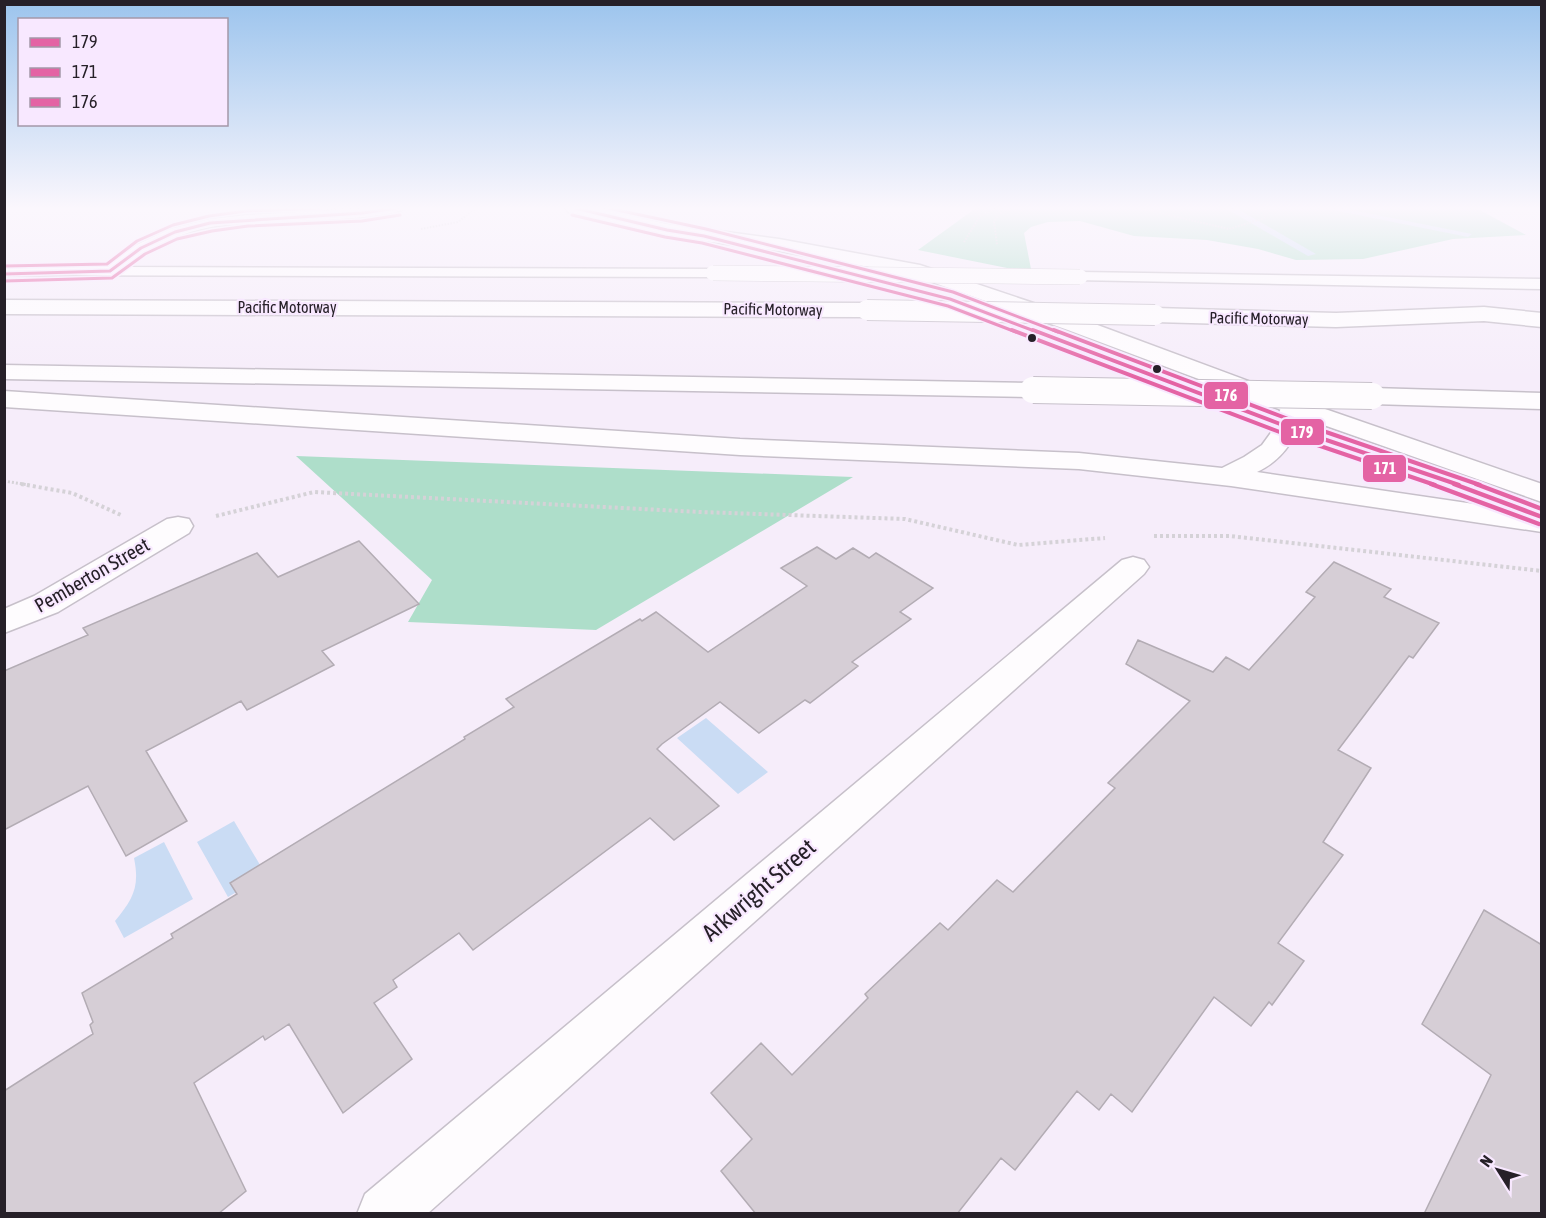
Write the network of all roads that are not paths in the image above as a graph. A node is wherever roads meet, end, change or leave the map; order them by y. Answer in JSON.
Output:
{"nodes":[{"id":1,"x":117,"y":265,"type":"edge"},
{"id":2,"x":818,"y":265,"type":"edge"},
{"id":3,"x":110,"y":271,"type":"junction"},
{"id":4,"x":4,"y":272,"type":"edge"},
{"id":5,"x":1542,"y":284,"type":"edge"},
{"id":6,"x":1542,"y":306,"type":"edge"},
{"id":7,"x":4,"y":307,"type":"edge"},
{"id":8,"x":1484,"y":314,"type":"junction"},
{"id":9,"x":1542,"y":320,"type":"edge"},
{"id":10,"x":4,"y":372,"type":"edge"},
{"id":11,"x":4,"y":399,"type":"edge"},
{"id":12,"x":1542,"y":401,"type":"edge"},
{"id":13,"x":1291,"y":417,"type":"junction"},
{"id":14,"x":1228,"y":476,"type":"junction"},
{"id":15,"x":1542,"y":494,"type":"edge"},
{"id":16,"x":1542,"y":517,"type":"edge"},
{"id":17,"x":1542,"y":523,"type":"edge"},
{"id":18,"x":178,"y":526,"type":"dead end"},
{"id":19,"x":1132,"y":547,"type":"road end"},
{"id":20,"x":4,"y":622,"type":"edge"},
{"id":21,"x":385,"y":1214,"type":"edge"}],
"edges":[{"from":1,"to":3,"type":"lane"},
{"from":2,"to":13,"type":"main road"},
{"from":3,"to":4,"type":"lane"},
{"from":3,"to":5,"type":"lane","bridge":true},
{"from":6,"to":8,"type":"main road"},
{"from":7,"to":8,"type":"main road","name":"Pacific Motorway","bridge":true},
{"from":8,"to":9,"type":"main road","name":"Pacific Motorway"},
{"from":10,"to":12,"type":"main road","bridge":true},
{"from":11,"to":14,"type":"main road"},
{"from":13,"to":14,"type":"main road"},
{"from":13,"to":15,"type":"main road"},
{"from":13,"to":16,"type":"main road"},
{"from":14,"to":17,"type":"main road"},
{"from":18,"to":20,"type":"main road","name":"Pemberton Street"},
{"from":19,"to":21,"type":"main road","name":"Arkwright Street"}]}
